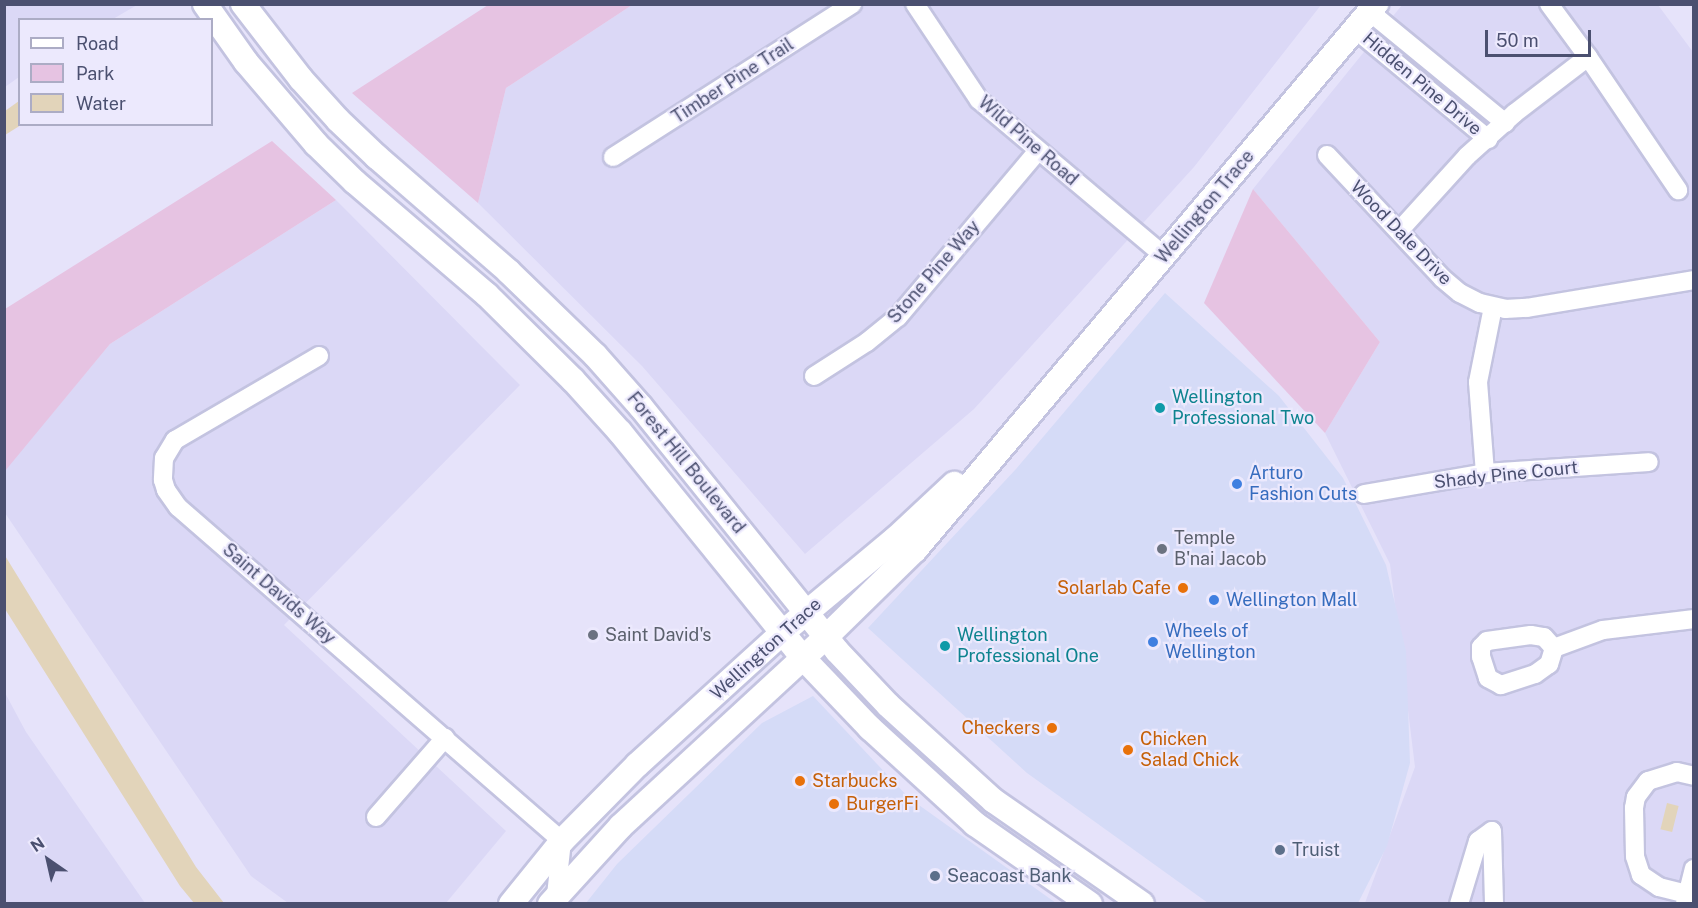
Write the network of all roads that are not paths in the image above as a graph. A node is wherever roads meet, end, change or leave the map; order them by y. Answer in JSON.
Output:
{"nodes":[{"id":1,"x":205,"y":4,"type":"edge"},
{"id":2,"x":243,"y":4,"type":"edge"},
{"id":3,"x":852,"y":4,"type":"edge"},
{"id":4,"x":915,"y":4,"type":"edge"},
{"id":5,"x":1548,"y":4,"type":"edge"},
{"id":6,"x":1367,"y":15,"type":"edge"},
{"id":7,"x":1588,"y":57,"type":"junction"},
{"id":8,"x":1505,"y":123,"type":"junction"},
{"id":9,"x":1488,"y":140,"type":"junction"},
{"id":10,"x":1038,"y":151,"type":"junction"},
{"id":11,"x":1328,"y":155,"type":"dead end"},
{"id":12,"x":613,"y":157,"type":"dead end"},
{"id":13,"x":1677,"y":190,"type":"dead end"},
{"id":14,"x":1399,"y":231,"type":"junction"},
{"id":15,"x":1164,"y":256,"type":"junction"},
{"id":16,"x":1694,"y":280,"type":"edge"},
{"id":17,"x":1493,"y":307,"type":"junction"},
{"id":18,"x":595,"y":355,"type":"junction"},
{"id":19,"x":319,"y":357,"type":"dead end"},
{"id":20,"x":814,"y":376,"type":"dead end"},
{"id":21,"x":1035,"y":410,"type":"junction"},
{"id":22,"x":608,"y":418,"type":"junction"},
{"id":23,"x":1649,"y":462,"type":"dead end"},
{"id":24,"x":1485,"y":473,"type":"junction"},
{"id":25,"x":1364,"y":494,"type":"dead end"},
{"id":26,"x":805,"y":613,"type":"junction"},
{"id":27,"x":1694,"y":619,"type":"edge"},
{"id":28,"x":782,"y":633,"type":"junction"},
{"id":29,"x":825,"y":638,"type":"junction"},
{"id":30,"x":1560,"y":647,"type":"dead end"},
{"id":31,"x":803,"y":658,"type":"junction"},
{"id":32,"x":445,"y":738,"type":"junction"},
{"id":33,"x":1694,"y":776,"type":"edge"},
{"id":34,"x":376,"y":817,"type":"dead end"},
{"id":35,"x":562,"y":841,"type":"junction"},
{"id":36,"x":1694,"y":869,"type":"edge"},
{"id":37,"x":553,"y":899,"type":"edge"},
{"id":38,"x":1686,"y":899,"type":"edge"},
{"id":39,"x":511,"y":903,"type":"edge"},
{"id":40,"x":1090,"y":903,"type":"edge"},
{"id":41,"x":1142,"y":903,"type":"edge"},
{"id":42,"x":1459,"y":903,"type":"edge"},
{"id":43,"x":1494,"y":903,"type":"edge"}],
"edges":[{"from":1,"to":22,"type":"main road","name":"Forest Hill Boulevard"},
{"from":2,"to":18,"type":"main road","name":"Forest Hill Boulevard"},
{"from":3,"to":12,"type":"street","name":"Timber Pine Trail"},
{"from":4,"to":10,"type":"street","name":"Wild Pine Road"},
{"from":5,"to":7,"type":"street"},
{"from":6,"to":8,"type":"street","name":"Hidden Pine Drive"},
{"from":6,"to":9,"type":"street","name":"Hidden Pine Drive"},
{"from":6,"to":15,"type":"main road","name":"Wellington Trace"},
{"from":7,"to":8,"type":"street"},
{"from":7,"to":13,"type":"street"},
{"from":8,"to":9,"type":"street"},
{"from":9,"to":14,"type":"street"},
{"from":10,"to":15,"type":"street","name":"Wild Pine Road"},
{"from":10,"to":20,"type":"street","name":"Stone Pine Way"},
{"from":11,"to":14,"type":"street","name":"Wood Dale Drive"},
{"from":14,"to":17,"type":"street","name":"Wood Dale Drive"},
{"from":15,"to":21,"type":"main road","name":"Wellington Trace"},
{"from":16,"to":17,"type":"street","name":"Wood Dale Drive"},
{"from":17,"to":24,"type":"street"},
{"from":18,"to":22,"type":"main road"},
{"from":18,"to":26,"type":"main road","name":"Forest Hill Boulevard"},
{"from":19,"to":32,"type":"street","name":"Saint Davids Way"},
{"from":21,"to":26,"type":"main road","name":"Wellington Trace"},
{"from":21,"to":29,"type":"main road","name":"Wellington Trace"},
{"from":22,"to":28,"type":"main road","name":"Forest Hill Boulevard"},
{"from":23,"to":24,"type":"street","name":"Shady Pine Court"},
{"from":24,"to":25,"type":"street","name":"Shady Pine Court"},
{"from":26,"to":28,"type":"main road","name":"Wellington Trace"},
{"from":26,"to":29,"type":"main road","name":"Forest Hill Boulevard"},
{"from":27,"to":30,"type":"street"},
{"from":28,"to":31,"type":"main road","name":"Forest Hill Boulevard"},
{"from":28,"to":35,"type":"main road","name":"Wellington Trace"},
{"from":29,"to":31,"type":"main road","name":"Wellington Trace"},
{"from":29,"to":41,"type":"main road","name":"Forest Hill Boulevard"},
{"from":31,"to":37,"type":"main road","name":"Wellington Trace"},
{"from":31,"to":40,"type":"main road","name":"Forest Hill Boulevard"},
{"from":32,"to":34,"type":"street"},
{"from":32,"to":35,"type":"street","name":"Saint Davids Way"},
{"from":33,"to":38,"type":"street"},
{"from":35,"to":37,"type":"street"},
{"from":35,"to":39,"type":"main road","name":"Wellington Trace"},
{"from":36,"to":38,"type":"street"},
{"from":42,"to":43,"type":"street"}]}
